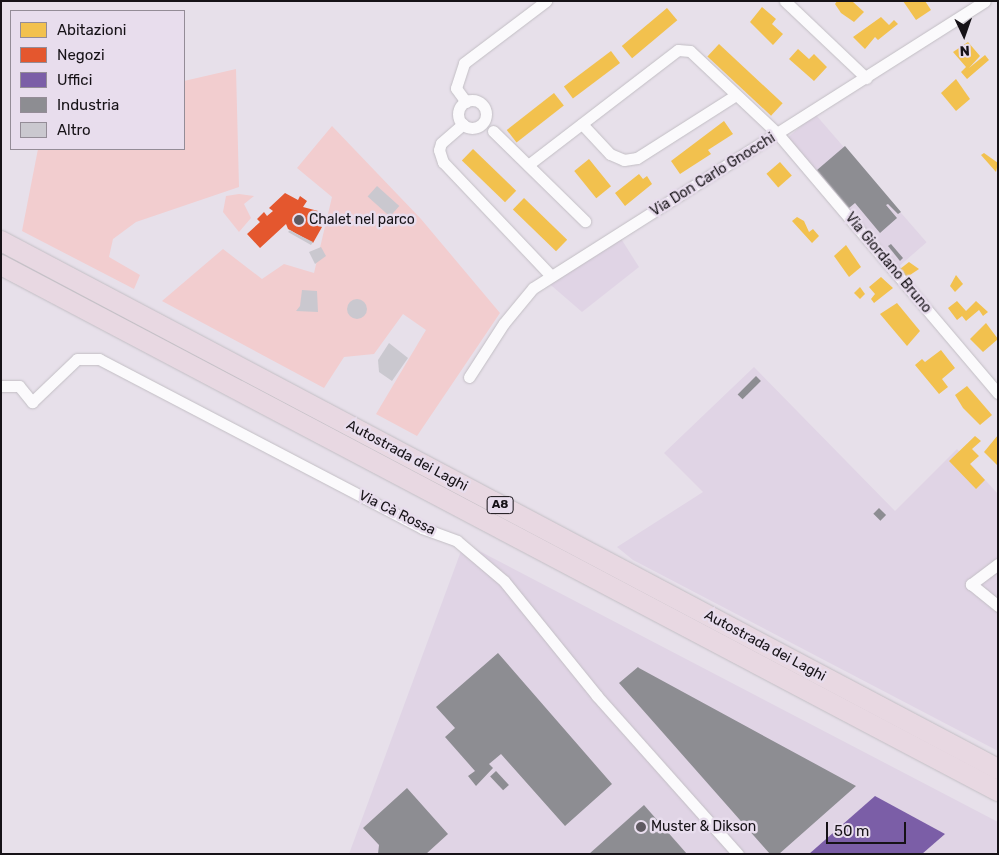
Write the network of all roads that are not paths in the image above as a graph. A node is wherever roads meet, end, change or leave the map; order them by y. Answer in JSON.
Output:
{"nodes":[{"id":1,"x":546,"y":1,"type":"edge"},
{"id":2,"x":785,"y":1,"type":"edge"},
{"id":3,"x":982,"y":2,"type":"edge"},
{"id":4,"x":866,"y":78,"type":"junction"},
{"id":5,"x":736,"y":95,"type":"junction"},
{"id":6,"x":466,"y":102,"type":"junction"},
{"id":7,"x":463,"y":124,"type":"junction"},
{"id":8,"x":582,"y":124,"type":"junction"},
{"id":9,"x":493,"y":131,"type":"dead end"},
{"id":10,"x":778,"y":134,"type":"junction"},
{"id":11,"x":528,"y":165,"type":"junction"},
{"id":12,"x":584,"y":221,"type":"dead end"},
{"id":13,"x":1,"y":241,"type":"edge"},
{"id":14,"x":1,"y":266,"type":"edge"},
{"id":15,"x":551,"y":276,"type":"junction"},
{"id":16,"x":469,"y":377,"type":"dead end"},
{"id":17,"x":1,"y":386,"type":"edge"},
{"id":18,"x":998,"y":393,"type":"edge"},
{"id":19,"x":998,"y":564,"type":"edge"},
{"id":20,"x":998,"y":606,"type":"edge"},
{"id":21,"x":998,"y":769,"type":"edge"},
{"id":22,"x":998,"y":791,"type":"edge"},
{"id":23,"x":738,"y":854,"type":"edge"}],
"edges":[{"from":1,"to":6,"type":"street"},
{"from":2,"to":4,"type":"street"},
{"from":3,"to":4,"type":"street","name":"Via Don Carlo Gnocchi"},
{"from":4,"to":10,"type":"street","name":"Via Don Carlo Gnocchi"},
{"from":5,"to":8,"type":"street"},
{"from":5,"to":8,"type":"street","name":"Via Giordano Bruno"},
{"from":5,"to":10,"type":"street","name":"Via Giordano Bruno"},
{"from":6,"to":7,"type":"street"},
{"from":6,"to":7,"type":"street"},
{"from":7,"to":15,"type":"street"},
{"from":8,"to":11,"type":"street","name":"Via Giordano Bruno"},
{"from":9,"to":11,"type":"street"},
{"from":10,"to":15,"type":"street","name":"Via Don Carlo Gnocchi"},
{"from":10,"to":18,"type":"street","name":"Via Giordano Bruno"},
{"from":11,"to":12,"type":"street"},
{"from":13,"to":21,"type":"highway","name":"Autostrada dei Laghi","number":"A8"},
{"from":14,"to":22,"type":"highway","name":"Autostrada dei Laghi","number":"A8"},
{"from":15,"to":16,"type":"street","name":"Via Don Carlo Gnocchi"},
{"from":17,"to":23,"type":"street","name":"Via Cà Rossa"},
{"from":19,"to":20,"type":"street"}]}
